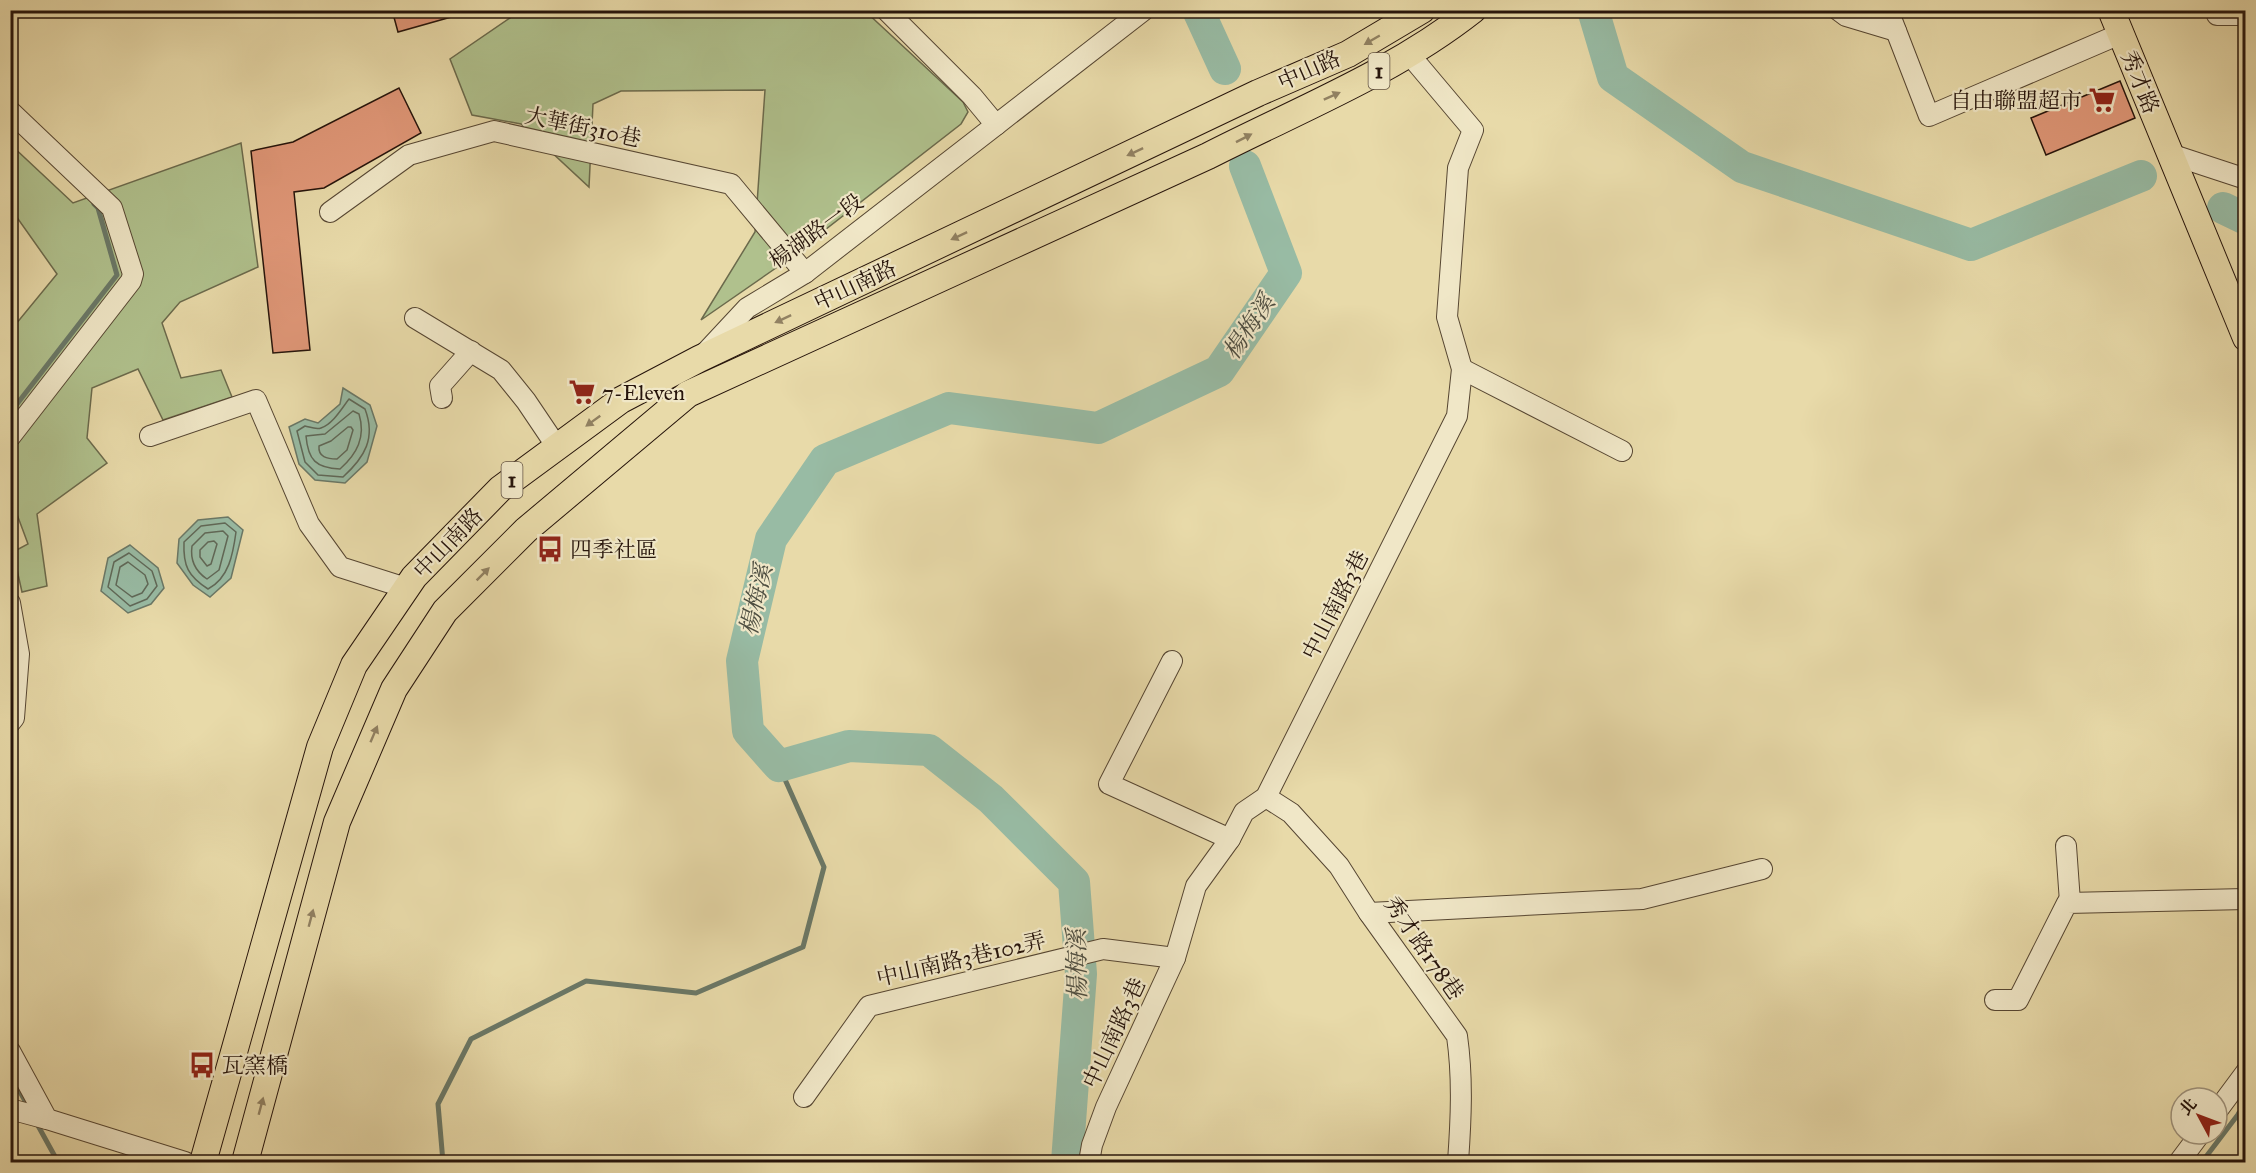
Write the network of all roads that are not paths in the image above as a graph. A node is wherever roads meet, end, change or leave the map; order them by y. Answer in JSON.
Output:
{"nodes":[{"id":1,"x":886,"y":10,"type":"edge"},
{"id":2,"x":1144,"y":10,"type":"edge"},
{"id":3,"x":1422,"y":10,"type":"edge"},
{"id":4,"x":1473,"y":10,"type":"edge"},
{"id":5,"x":1838,"y":10,"type":"edge"},
{"id":6,"x":2110,"y":10,"type":"edge"},
{"id":7,"x":2217,"y":15,"type":"dead end"},
{"id":8,"x":2246,"y":15,"type":"edge"},
{"id":9,"x":1892,"y":20,"type":"edge"},
{"id":10,"x":2120,"y":34,"type":"junction"},
{"id":11,"x":1408,"y":54,"type":"junction"},
{"id":12,"x":10,"y":111,"type":"edge"},
{"id":13,"x":996,"y":125,"type":"junction"},
{"id":14,"x":1188,"y":127,"type":"joint"},
{"id":15,"x":2170,"y":154,"type":"junction"},
{"id":16,"x":1208,"y":156,"type":"joint"},
{"id":17,"x":2246,"y":179,"type":"edge"},
{"id":18,"x":330,"y":212,"type":"dead end"},
{"id":19,"x":805,"y":273,"type":"junction"},
{"id":20,"x":415,"y":318,"type":"dead end"},
{"id":21,"x":2246,"y":338,"type":"edge"},
{"id":22,"x":471,"y":351,"type":"junction"},
{"id":23,"x":699,"y":359,"type":"junction"},
{"id":24,"x":1462,"y":369,"type":"junction"},
{"id":25,"x":688,"y":394,"type":"junction"},
{"id":26,"x":442,"y":398,"type":"dead end"},
{"id":27,"x":150,"y":436,"type":"dead end"},
{"id":28,"x":10,"y":437,"type":"edge"},
{"id":29,"x":557,"y":447,"type":"junction"},
{"id":30,"x":1622,"y":452,"type":"dead end"},
{"id":31,"x":406,"y":588,"type":"junction"},
{"id":32,"x":10,"y":603,"type":"edge"},
{"id":33,"x":1172,"y":662,"type":"dead end"},
{"id":34,"x":10,"y":723,"type":"edge"},
{"id":35,"x":1266,"y":797,"type":"junction"},
{"id":36,"x":1230,"y":839,"type":"junction"},
{"id":37,"x":2066,"y":846,"type":"dead end"},
{"id":38,"x":1762,"y":869,"type":"dead end"},
{"id":39,"x":2246,"y":899,"type":"edge"},
{"id":40,"x":2070,"y":902,"type":"junction"},
{"id":41,"x":1369,"y":913,"type":"junction"},
{"id":42,"x":1175,"y":958,"type":"junction"},
{"id":43,"x":1995,"y":1000,"type":"dead end"},
{"id":44,"x":10,"y":1051,"type":"edge"},
{"id":45,"x":2246,"y":1072,"type":"edge"},
{"id":46,"x":2229,"y":1095,"type":"edge"},
{"id":47,"x":804,"y":1097,"type":"dead end"},
{"id":48,"x":31,"y":1115,"type":"edge"},
{"id":49,"x":2191,"y":1146,"type":"edge"},
{"id":50,"x":185,"y":1162,"type":"edge"},
{"id":51,"x":203,"y":1162,"type":"edge"},
{"id":52,"x":245,"y":1162,"type":"edge"},
{"id":53,"x":1089,"y":1162,"type":"edge"},
{"id":54,"x":1458,"y":1162,"type":"edge"},
{"id":55,"x":2179,"y":1162,"type":"edge"}],
"edges":[{"from":1,"to":13,"type":"street"},
{"from":2,"to":13,"type":"street","name":"楊湖路一段"},
{"from":3,"to":14,"type":"main road","name":"中山路","number":"1","one_way":true},
{"from":4,"to":11,"type":"main road","name":"中山路","number":"1"},
{"from":5,"to":9,"type":"street"},
{"from":6,"to":10,"type":"main road","name":"秀才路"},
{"from":7,"to":8,"type":"street"},
{"from":9,"to":10,"type":"street"},
{"from":10,"to":15,"type":"main road","name":"秀才路"},
{"from":16,"to":11,"type":"main road","name":"中山路","number":"1","one_way":true},
{"from":11,"to":24,"type":"street","name":"中山南路3巷"},
{"from":12,"to":28,"type":"street"},
{"from":13,"to":19,"type":"street","name":"楊湖路一段"},
{"from":14,"to":23,"type":"main road","name":"中山南路","number":"1","one_way":true},
{"from":15,"to":17,"type":"street"},
{"from":15,"to":21,"type":"main road","name":"秀才路"},
{"from":16,"to":25,"type":"main road","name":"中山南路","number":"1"},
{"from":18,"to":19,"type":"street","name":"大華街310巷"},
{"from":19,"to":23,"type":"street","name":"楊湖路一段"},
{"from":20,"to":22,"type":"street"},
{"from":22,"to":26,"type":"street"},
{"from":22,"to":29,"type":"street"},
{"from":23,"to":25,"type":"street","name":"楊湖路一段"},
{"from":23,"to":29,"type":"main road","name":"中山南路","number":"1","one_way":true},
{"from":24,"to":30,"type":"street"},
{"from":24,"to":35,"type":"street","name":"中山南路3巷"},
{"from":52,"to":25,"type":"main road","name":"中山南路","number":"1","one_way":true},
{"from":27,"to":31,"type":"street"},
{"from":29,"to":31,"type":"main road","name":"中山南路","number":"1"},
{"from":31,"to":51,"type":"main road","name":"中山南路","number":"1"},
{"from":32,"to":34,"type":"street"},
{"from":33,"to":36,"type":"street"},
{"from":35,"to":36,"type":"street","name":"中山南路3巷"},
{"from":35,"to":41,"type":"street","name":"秀才路178巷"},
{"from":36,"to":42,"type":"street","name":"中山南路3巷"},
{"from":37,"to":40,"type":"street"},
{"from":38,"to":41,"type":"street"},
{"from":39,"to":40,"type":"street"},
{"from":40,"to":43,"type":"street"},
{"from":41,"to":54,"type":"street","name":"秀才路178巷"},
{"from":42,"to":47,"type":"street","name":"中山南路3巷102弄"},
{"from":42,"to":53,"type":"street","name":"中山南路3巷"},
{"from":44,"to":48,"type":"street"},
{"from":45,"to":46,"type":"street"},
{"from":48,"to":50,"type":"street"},
{"from":49,"to":55,"type":"street"}]}
